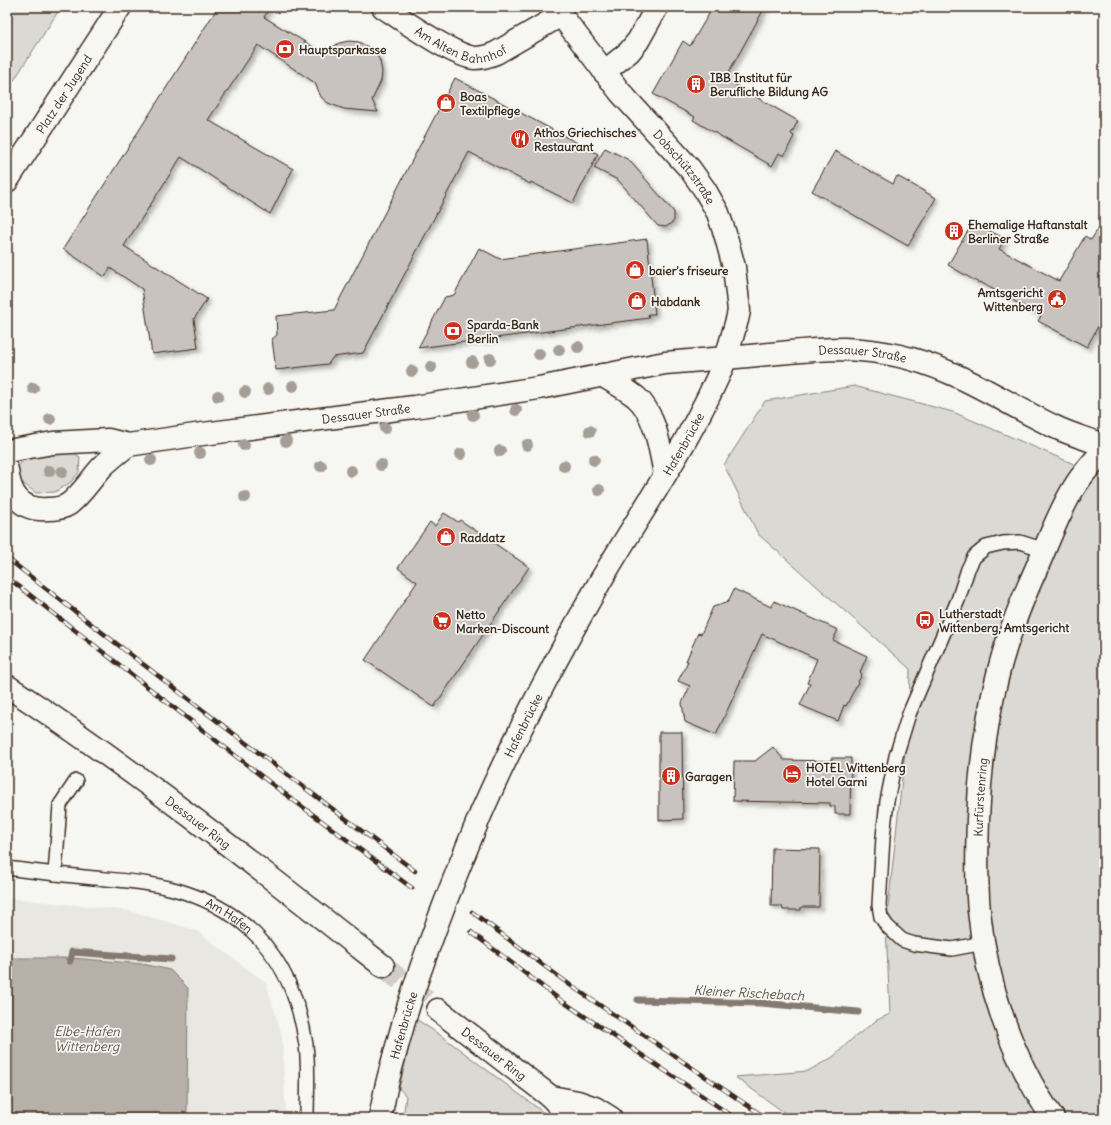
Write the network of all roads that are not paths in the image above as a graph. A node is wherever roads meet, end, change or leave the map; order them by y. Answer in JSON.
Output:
{"nodes":[{"id":1,"x":120,"y":7,"type":"edge"},
{"id":2,"x":383,"y":7,"type":"edge"},
{"id":3,"x":657,"y":7,"type":"edge"},
{"id":4,"x":558,"y":11,"type":"edge"},
{"id":5,"x":604,"y":72,"type":"junction"},
{"id":6,"x":7,"y":181,"type":"edge"},
{"id":7,"x":726,"y":358,"type":"junction"},
{"id":8,"x":602,"y":375,"type":"junction"},
{"id":9,"x":128,"y":445,"type":"junction"},
{"id":10,"x":1104,"y":445,"type":"edge"},
{"id":11,"x":1104,"y":450,"type":"edge"},
{"id":12,"x":7,"y":451,"type":"edge"},
{"id":13,"x":7,"y":470,"type":"edge"},
{"id":14,"x":665,"y":474,"type":"junction"},
{"id":15,"x":1044,"y":550,"type":"junction"},
{"id":16,"x":7,"y":686,"type":"edge"},
{"id":17,"x":76,"y":781,"type":"dead end"},
{"id":18,"x":7,"y":868,"type":"edge"},
{"id":19,"x":55,"y":874,"type":"junction"},
{"id":20,"x":984,"y":943,"type":"junction"},
{"id":21,"x":383,"y":966,"type":"tunnel mouth"},
{"id":22,"x":438,"y":1010,"type":"tunnel mouth"},
{"id":23,"x":551,"y":1097,"type":"junction"},
{"id":24,"x":307,"y":1118,"type":"edge"},
{"id":25,"x":380,"y":1118,"type":"edge"},
{"id":26,"x":570,"y":1118,"type":"edge"},
{"id":27,"x":611,"y":1118,"type":"edge"},
{"id":28,"x":1053,"y":1118,"type":"edge"}],
"edges":[{"from":1,"to":6,"type":"street","name":"Platz der Jugend"},
{"from":2,"to":4,"type":"street","name":"Am Alten Bahnhof"},
{"from":3,"to":5,"type":"street"},
{"from":4,"to":5,"type":"street","name":"Dobschützstraße"},
{"from":5,"to":7,"type":"street","name":"Dobschützstraße"},
{"from":7,"to":8,"type":"street","name":"Dessauer Straße"},
{"from":7,"to":10,"type":"street","name":"Dessauer Straße"},
{"from":7,"to":14,"type":"street","name":"Hafenbrücke"},
{"from":8,"to":9,"type":"street","name":"Dessauer Straße"},
{"from":8,"to":14,"type":"street"},
{"from":9,"to":12,"type":"street","name":"Dessauer Straße"},
{"from":9,"to":13,"type":"street"},
{"from":11,"to":15,"type":"street","name":"Kurfürstenring"},
{"from":14,"to":25,"type":"street","name":"Hafenbrücke","bridge":true},
{"from":15,"to":20,"type":"street","name":"Kurfürstenring"},
{"from":15,"to":20,"type":"lane"},
{"from":16,"to":21,"type":"street","name":"Dessauer Ring"},
{"from":17,"to":19,"type":"lane"},
{"from":18,"to":19,"type":"lane","name":"Am Hafen"},
{"from":19,"to":24,"type":"lane","name":"Am Hafen"},
{"from":20,"to":28,"type":"street","name":"Kurfürstenring"},
{"from":22,"to":23,"type":"street","name":"Dessauer Ring"},
{"from":23,"to":26,"type":"street","name":"Dessauer Ring"},
{"from":23,"to":27,"type":"street","name":"Dessauer Ring"}]}
